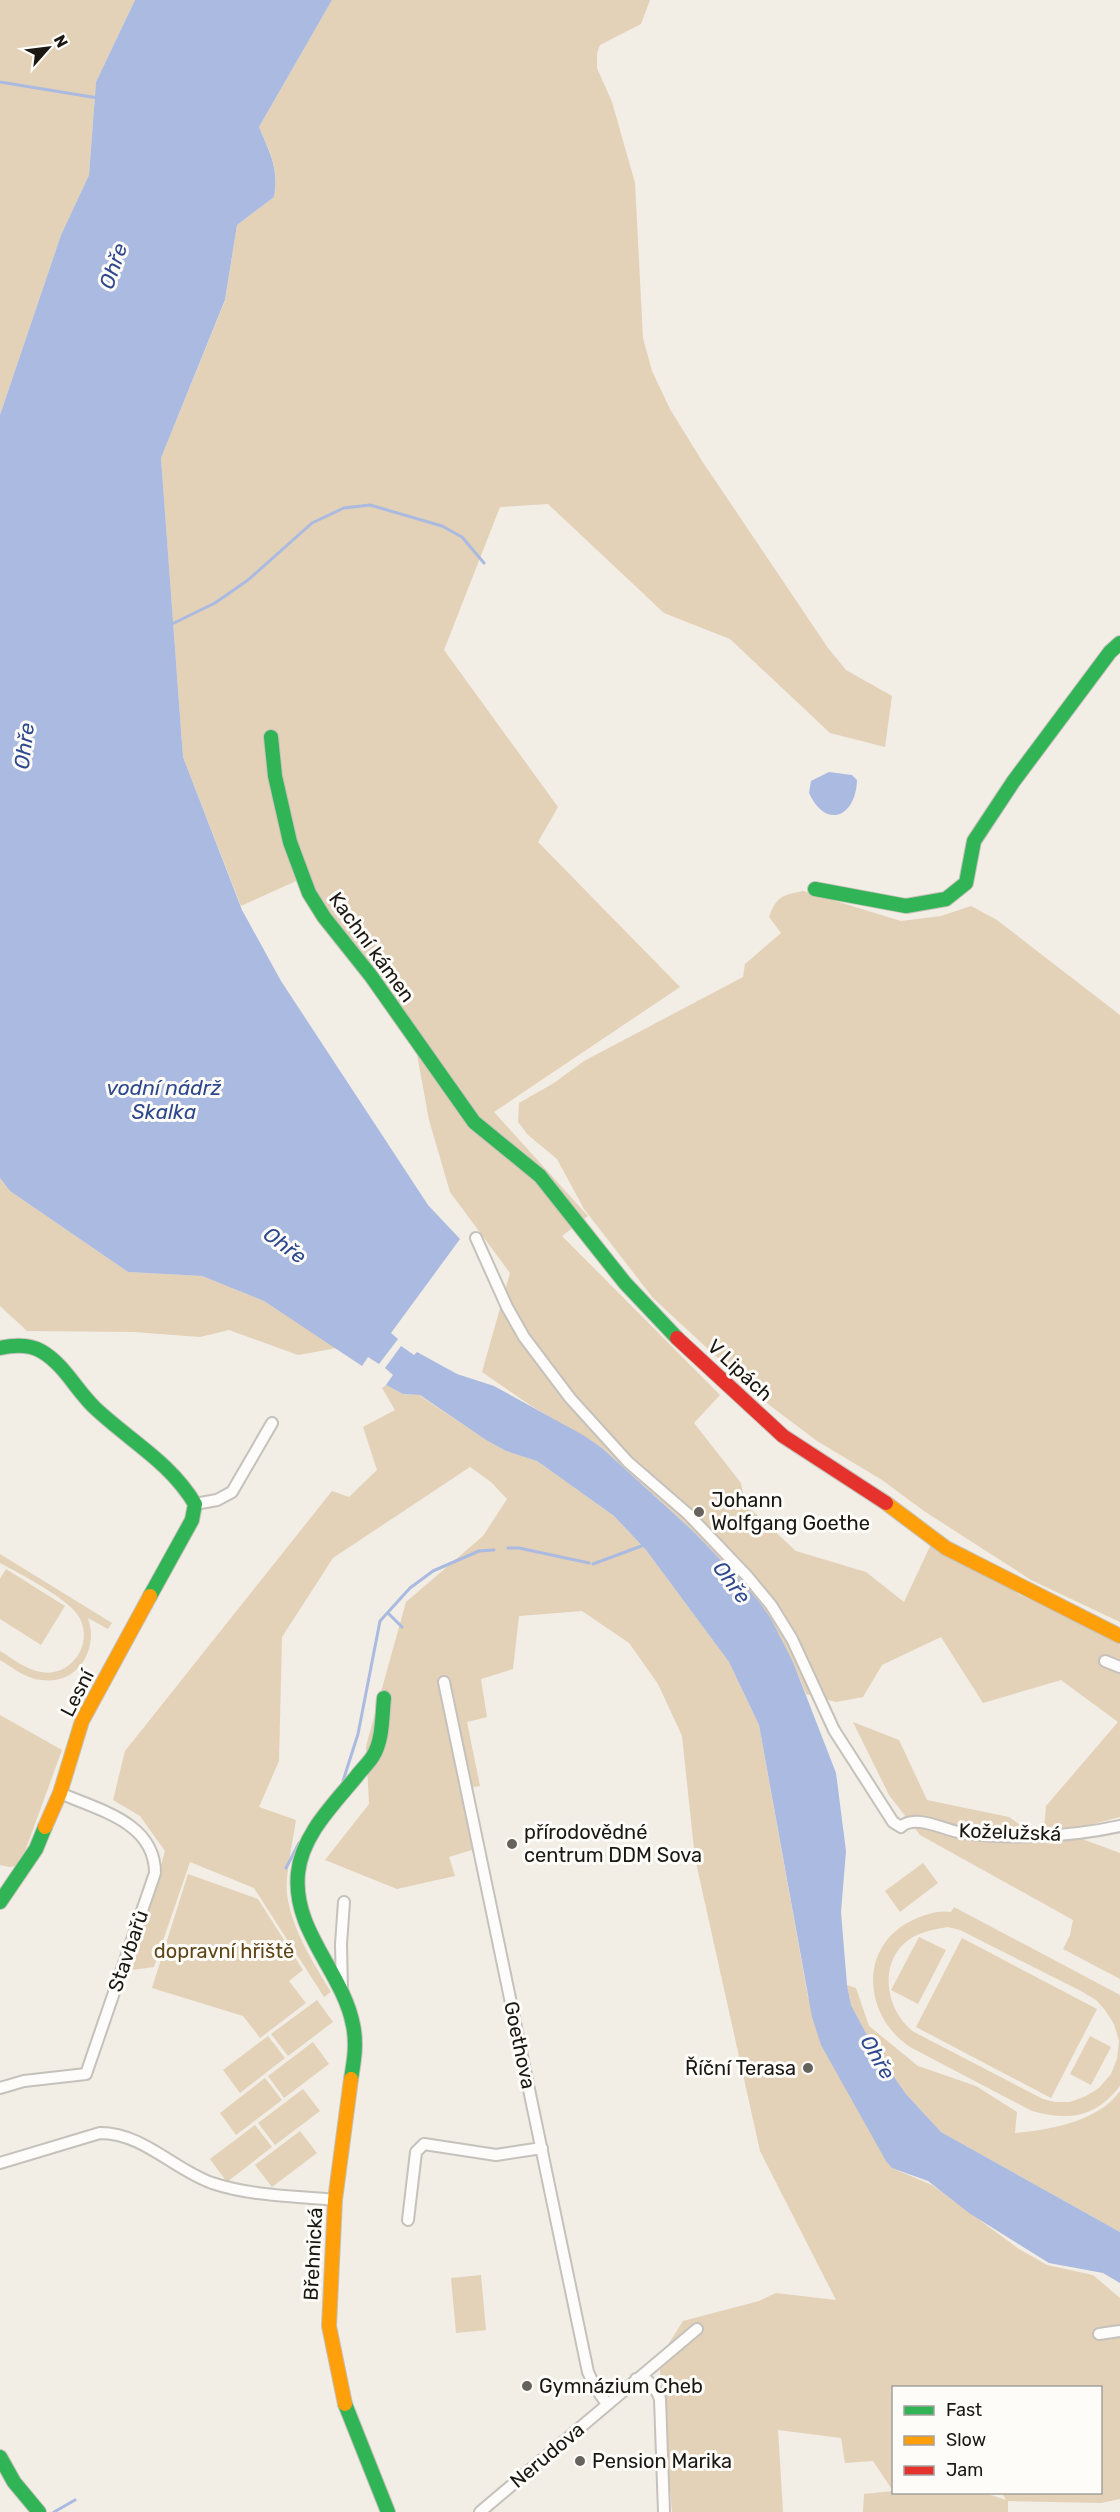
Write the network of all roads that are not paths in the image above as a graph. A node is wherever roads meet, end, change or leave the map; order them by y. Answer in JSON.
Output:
{"nodes":[{"id":1,"x":1120,"y":643,"type":"edge"},
{"id":2,"x":271,"y":736,"type":"dead end"},
{"id":3,"x":815,"y":889,"type":"dead end"},
{"id":4,"x":413,"y":1038,"type":"joint"},
{"id":5,"x":476,"y":1238,"type":"dead end"},
{"id":6,"x":0,"y":1348,"type":"edge"},
{"id":7,"x":272,"y":1423,"type":"dead end"},
{"id":8,"x":195,"y":1504,"type":"junction"},
{"id":9,"x":1120,"y":1636,"type":"edge"},
{"id":10,"x":1105,"y":1661,"type":"dead end"},
{"id":11,"x":1120,"y":1667,"type":"edge"},
{"id":12,"x":444,"y":1682,"type":"dead end"},
{"id":13,"x":384,"y":1698,"type":"dead end"},
{"id":14,"x":60,"y":1793,"type":"junction"},
{"id":15,"x":1120,"y":1827,"type":"edge"},
{"id":16,"x":0,"y":1902,"type":"edge"},
{"id":17,"x":344,"y":1902,"type":"dead end"},
{"id":18,"x":342,"y":1992,"type":"junction"},
{"id":19,"x":0,"y":2088,"type":"edge"},
{"id":20,"x":542,"y":2148,"type":"junction"},
{"id":21,"x":0,"y":2163,"type":"edge"},
{"id":22,"x":335,"y":2200,"type":"junction"},
{"id":23,"x":408,"y":2220,"type":"dead end"},
{"id":24,"x":697,"y":2329,"type":"dead end"},
{"id":25,"x":1120,"y":2331,"type":"edge"},
{"id":26,"x":1099,"y":2334,"type":"dead end"},
{"id":27,"x":636,"y":2379,"type":"junction"},
{"id":28,"x":607,"y":2403,"type":"junction"},
{"id":29,"x":0,"y":2457,"type":"edge"},
{"id":30,"x":39,"y":2512,"type":"edge"},
{"id":31,"x":388,"y":2512,"type":"edge"},
{"id":32,"x":480,"y":2512,"type":"edge"},
{"id":33,"x":664,"y":2512,"type":"edge"}],
"edges":[{"from":1,"to":3,"type":"street"},
{"from":2,"to":4,"type":"street","name":"Kachní kámen"},
{"from":4,"to":9,"type":"street","name":"V Lipách"},
{"from":5,"to":15,"type":"street","name":"Koželužská"},
{"from":6,"to":8,"type":"street"},
{"from":7,"to":8,"type":"street"},
{"from":8,"to":14,"type":"street","name":"Lesní"},
{"from":10,"to":11,"type":"street"},
{"from":12,"to":20,"type":"street","name":"Goethova"},
{"from":13,"to":18,"type":"street","name":"Břehnická"},
{"from":14,"to":16,"type":"street","name":"Lesní"},
{"from":14,"to":19,"type":"street","name":"Stavbařů"},
{"from":17,"to":18,"type":"street","name":"Břehnická"},
{"from":18,"to":22,"type":"street","name":"Břehnická"},
{"from":20,"to":23,"type":"street"},
{"from":20,"to":28,"type":"street","name":"Goethova"},
{"from":21,"to":22,"type":"street"},
{"from":22,"to":31,"type":"street","name":"Břehnická"},
{"from":24,"to":27,"type":"street","name":"Nerudova"},
{"from":25,"to":26,"type":"street"},
{"from":27,"to":28,"type":"street","name":"Nerudova"},
{"from":27,"to":33,"type":"street"},
{"from":28,"to":32,"type":"street","name":"Nerudova"},
{"from":29,"to":30,"type":"street"}]}
